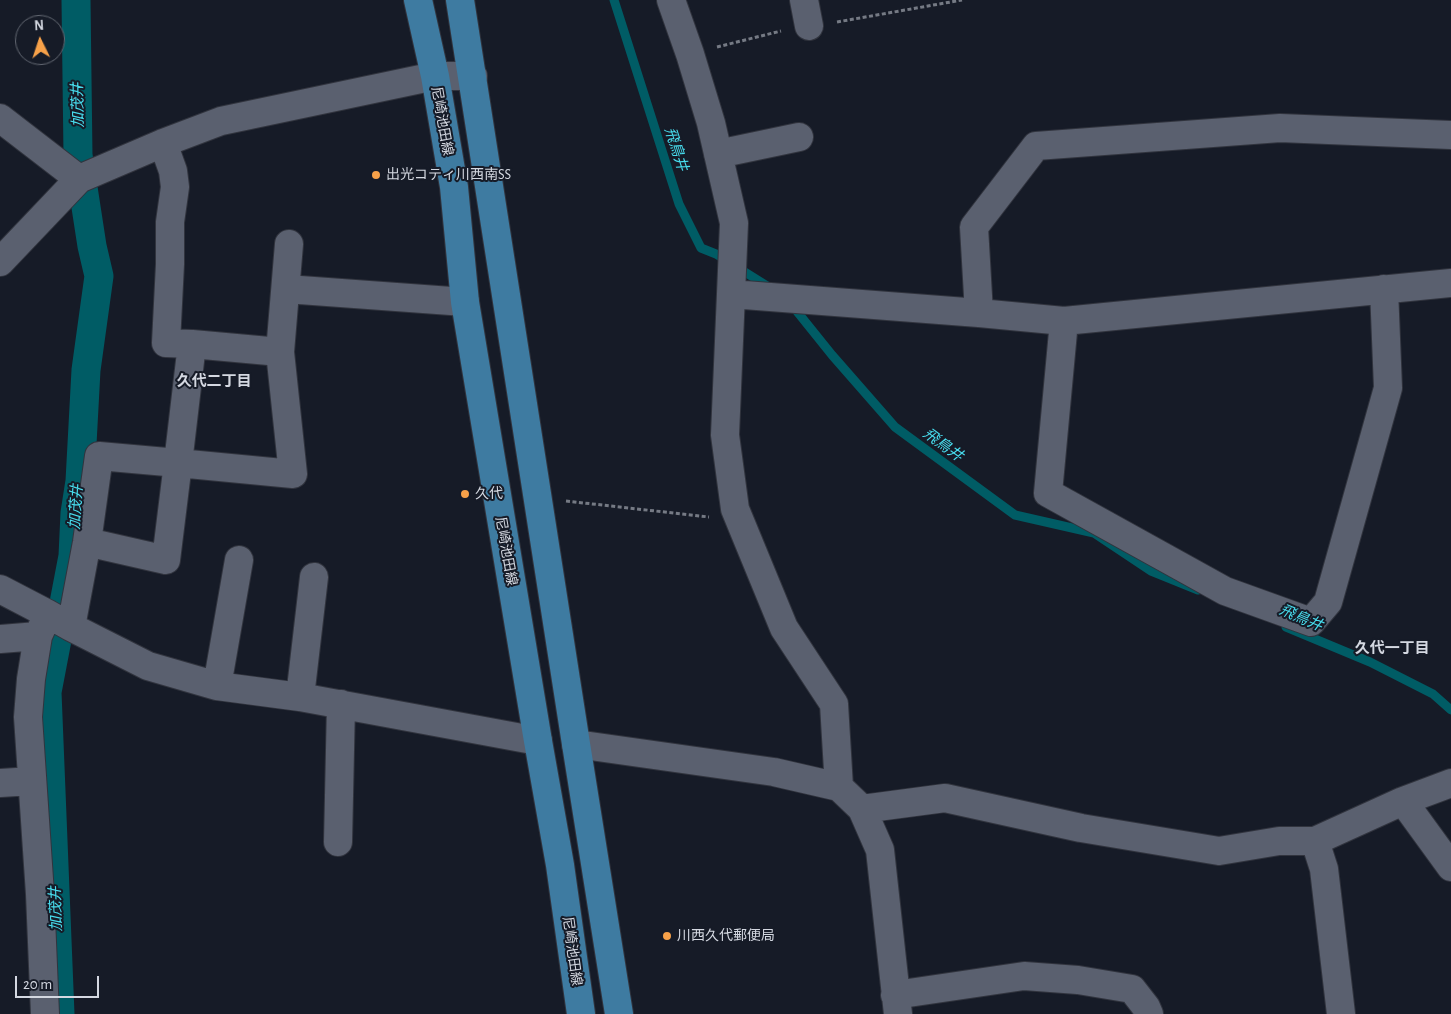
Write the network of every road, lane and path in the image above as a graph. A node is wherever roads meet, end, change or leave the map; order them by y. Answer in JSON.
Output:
{"nodes":[{"id":1,"x":418,"y":0,"type":"edge"},
{"id":2,"x":460,"y":0,"type":"edge"},
{"id":3,"x":670,"y":0,"type":"edge"},
{"id":4,"x":804,"y":0,"type":"edge"},
{"id":5,"x":809,"y":26,"type":"dead end"},
{"id":6,"x":435,"y":76,"type":"junction"},
{"id":7,"x":473,"y":76,"type":"junction"},
{"id":8,"x":0,"y":118,"type":"edge"},
{"id":9,"x":1451,"y":134,"type":"edge"},
{"id":10,"x":799,"y":137,"type":"dead end"},
{"id":11,"x":163,"y":143,"type":"junction"},
{"id":12,"x":718,"y":154,"type":"junction"},
{"id":13,"x":79,"y":179,"type":"junction"},
{"id":14,"x":289,"y":244,"type":"dead end"},
{"id":15,"x":0,"y":262,"type":"edge"},
{"id":16,"x":1451,"y":283,"type":"edge"},
{"id":17,"x":286,"y":289,"type":"junction"},
{"id":18,"x":1384,"y":289,"type":"junction"},
{"id":19,"x":731,"y":294,"type":"junction"},
{"id":20,"x":465,"y":302,"type":"junction"},
{"id":21,"x":979,"y":312,"type":"junction"},
{"id":22,"x":1064,"y":321,"type":"junction"},
{"id":23,"x":192,"y":344,"type":"junction"},
{"id":24,"x":280,"y":352,"type":"junction"},
{"id":25,"x":178,"y":464,"type":"junction"},
{"id":26,"x":565,"y":501,"type":"dead end"},
{"id":27,"x":739,"y":520,"type":"junction"},
{"id":28,"x":87,"y":542,"type":"junction"},
{"id":29,"x":239,"y":560,"type":"dead end"},
{"id":30,"x":314,"y":577,"type":"dead end"},
{"id":31,"x":0,"y":589,"type":"edge"},
{"id":32,"x":43,"y":625,"type":"junction"},
{"id":33,"x":71,"y":628,"type":"junction"},
{"id":34,"x":0,"y":639,"type":"edge"},
{"id":35,"x":217,"y":686,"type":"junction"},
{"id":36,"x":300,"y":697,"type":"junction"},
{"id":37,"x":342,"y":704,"type":"junction"},
{"id":38,"x":538,"y":741,"type":"junction"},
{"id":39,"x":576,"y":744,"type":"junction"},
{"id":40,"x":32,"y":781,"type":"junction"},
{"id":41,"x":0,"y":783,"type":"edge"},
{"id":42,"x":1451,"y":783,"type":"edge"},
{"id":43,"x":839,"y":787,"type":"junction"},
{"id":44,"x":1403,"y":801,"type":"junction"},
{"id":45,"x":862,"y":809,"type":"junction"},
{"id":46,"x":1315,"y":841,"type":"junction"},
{"id":47,"x":338,"y":842,"type":"dead end"},
{"id":48,"x":1451,"y":868,"type":"edge"},
{"id":49,"x":896,"y":1004,"type":"edge"},
{"id":50,"x":45,"y":1014,"type":"edge"},
{"id":51,"x":581,"y":1014,"type":"edge"},
{"id":52,"x":619,"y":1014,"type":"edge"},
{"id":53,"x":1148,"y":1014,"type":"edge"},
{"id":54,"x":1340,"y":1014,"type":"edge"}],
"edges":[{"from":1,"to":6,"type":"main road","name":"尼崎池田線"},
{"from":2,"to":7,"type":"main road"},
{"from":3,"to":12,"type":"street"},
{"from":4,"to":5,"type":"street"},
{"from":6,"to":7,"type":"street"},
{"from":6,"to":11,"type":"street"},
{"from":6,"to":20,"type":"main road","name":"尼崎池田線"},
{"from":7,"to":39,"type":"main road"},
{"from":8,"to":13,"type":"street"},
{"from":9,"to":21,"type":"street"},
{"from":10,"to":12,"type":"street"},
{"from":11,"to":13,"type":"street"},
{"from":11,"to":23,"type":"street"},
{"from":12,"to":19,"type":"street"},
{"from":13,"to":15,"type":"street"},
{"from":14,"to":17,"type":"street"},
{"from":16,"to":18,"type":"street"},
{"from":17,"to":20,"type":"street"},
{"from":17,"to":24,"type":"street"},
{"from":18,"to":22,"type":"street"},
{"from":18,"to":22,"type":"street"},
{"from":19,"to":21,"type":"street"},
{"from":19,"to":27,"type":"street"},
{"from":20,"to":38,"type":"main road","name":"尼崎池田線"},
{"from":21,"to":22,"type":"street"},
{"from":23,"to":24,"type":"street"},
{"from":23,"to":25,"type":"street"},
{"from":24,"to":25,"type":"street"},
{"from":25,"to":28,"type":"street"},
{"from":25,"to":28,"type":"street"},
{"from":26,"to":27,"type":"path"},
{"from":27,"to":43,"type":"street"},
{"from":28,"to":33,"type":"street"},
{"from":29,"to":35,"type":"street"},
{"from":30,"to":36,"type":"street"},
{"from":31,"to":32,"type":"street"},
{"from":32,"to":33,"type":"street"},
{"from":32,"to":34,"type":"street"},
{"from":32,"to":40,"type":"street"},
{"from":33,"to":35,"type":"street"},
{"from":35,"to":36,"type":"street"},
{"from":36,"to":37,"type":"street"},
{"from":37,"to":38,"type":"street"},
{"from":37,"to":47,"type":"street"},
{"from":38,"to":51,"type":"main road","name":"尼崎池田線"},
{"from":39,"to":43,"type":"street"},
{"from":39,"to":52,"type":"main road"},
{"from":40,"to":41,"type":"street"},
{"from":40,"to":50,"type":"street"},
{"from":42,"to":44,"type":"street"},
{"from":43,"to":45,"type":"street"},
{"from":44,"to":46,"type":"street"},
{"from":44,"to":48,"type":"street"},
{"from":45,"to":46,"type":"street"},
{"from":45,"to":49,"type":"street"},
{"from":46,"to":54,"type":"street"},
{"from":49,"to":53,"type":"street"}]}
